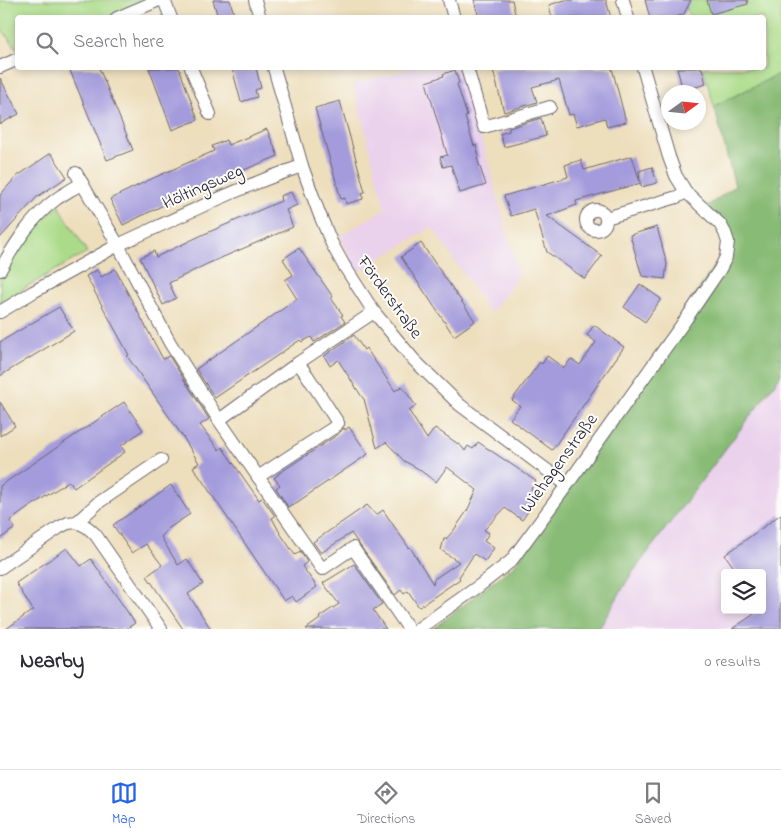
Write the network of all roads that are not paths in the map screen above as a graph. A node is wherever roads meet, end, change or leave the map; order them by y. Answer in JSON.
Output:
{"nodes":[{"id":1,"x":159,"y":0,"type":"edge"},
{"id":2,"x":164,"y":0,"type":"edge"},
{"id":3,"x":255,"y":0,"type":"edge"},
{"id":4,"x":450,"y":0,"type":"edge"},
{"id":5,"x":623,"y":0,"type":"edge"},
{"id":6,"x":124,"y":15,"type":"edge"},
{"id":7,"x":170,"y":15,"type":"edge"},
{"id":8,"x":259,"y":15,"type":"edge"},
{"id":9,"x":453,"y":15,"type":"edge"},
{"id":10,"x":627,"y":15,"type":"edge"},
{"id":11,"x":15,"y":60,"type":"edge"},
{"id":12,"x":0,"y":67,"type":"edge"},
{"id":13,"x":192,"y":70,"type":"edge"},
{"id":14,"x":275,"y":70,"type":"edge"},
{"id":15,"x":468,"y":70,"type":"edge"},
{"id":16,"x":644,"y":70,"type":"edge"},
{"id":17,"x":550,"y":107,"type":"dead end"},
{"id":18,"x":210,"y":114,"type":"dead end"},
{"id":19,"x":302,"y":166,"type":"junction"},
{"id":20,"x":686,"y":192,"type":"junction"},
{"id":21,"x":606,"y":218,"type":"dead end"},
{"id":22,"x":118,"y":245,"type":"junction"},
{"id":23,"x":0,"y":270,"type":"edge"},
{"id":24,"x":0,"y":312,"type":"edge"},
{"id":25,"x":374,"y":312,"type":"junction"},
{"id":26,"x":298,"y":363,"type":"junction"},
{"id":27,"x":219,"y":420,"type":"junction"},
{"id":28,"x":161,"y":460,"type":"dead end"},
{"id":29,"x":258,"y":477,"type":"junction"},
{"id":30,"x":567,"y":485,"type":"junction"},
{"id":31,"x":77,"y":522,"type":"junction"},
{"id":32,"x":0,"y":568,"type":"edge"},
{"id":33,"x":161,"y":629,"type":"edge"},
{"id":34,"x":409,"y":629,"type":"edge"},
{"id":35,"x":418,"y":629,"type":"edge"}],
"edges":[{"from":1,"to":6,"type":"street"},
{"from":2,"to":7,"type":"street"},
{"from":3,"to":8,"type":"street"},
{"from":4,"to":9,"type":"street"},
{"from":5,"to":10,"type":"street"},
{"from":11,"to":12,"type":"street"},
{"from":13,"to":18,"type":"street"},
{"from":14,"to":19,"type":"street","name":"Förderstraße"},
{"from":15,"to":17,"type":"street"},
{"from":16,"to":20,"type":"street","name":"Wiehagenstraße"},
{"from":19,"to":22,"type":"street","name":"Höltingsweg"},
{"from":19,"to":25,"type":"street","name":"Förderstraße"},
{"from":20,"to":21,"type":"street"},
{"from":20,"to":30,"type":"street","name":"Wiehagenstraße"},
{"from":22,"to":23,"type":"street"},
{"from":22,"to":24,"type":"street","name":"Höltingsweg"},
{"from":22,"to":27,"type":"street"},
{"from":25,"to":26,"type":"street"},
{"from":25,"to":30,"type":"street","name":"Förderstraße"},
{"from":26,"to":27,"type":"street"},
{"from":26,"to":29,"type":"street"},
{"from":27,"to":29,"type":"street"},
{"from":28,"to":31,"type":"street"},
{"from":29,"to":34,"type":"street"},
{"from":30,"to":35,"type":"street","name":"Wiehagenstraße"},
{"from":31,"to":32,"type":"street"},
{"from":31,"to":33,"type":"street"}]}
